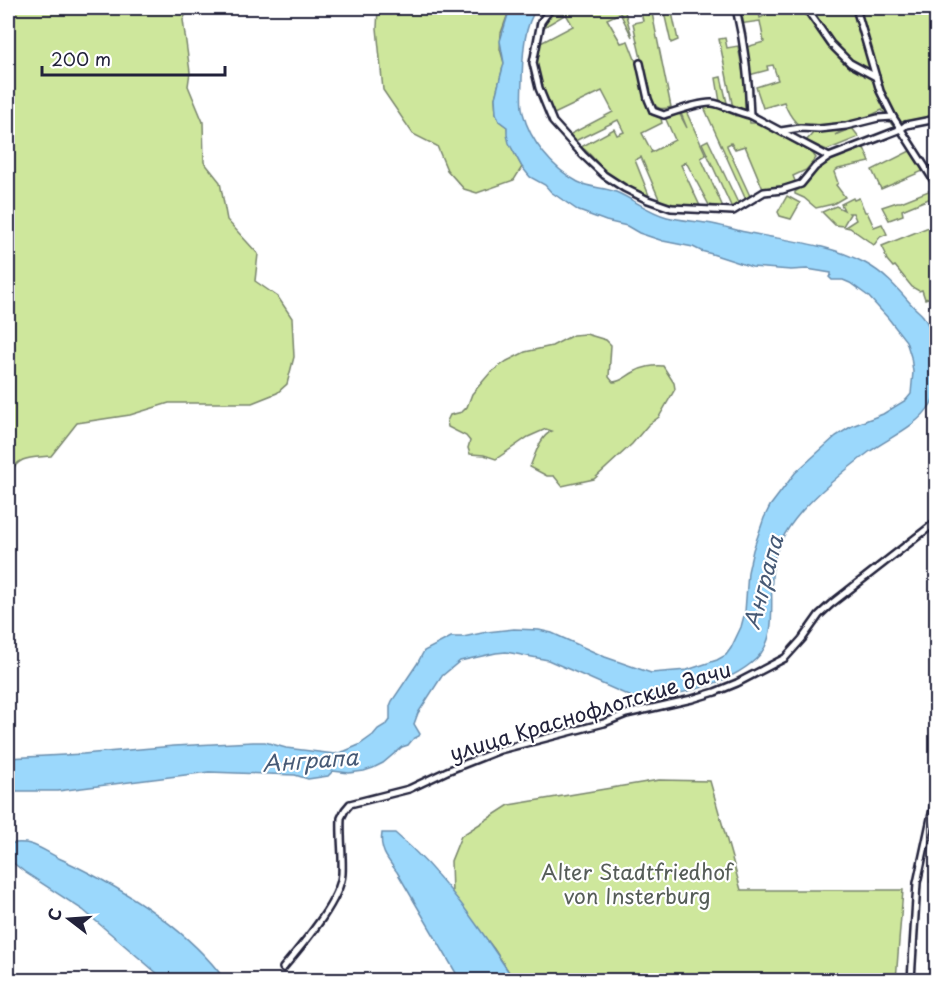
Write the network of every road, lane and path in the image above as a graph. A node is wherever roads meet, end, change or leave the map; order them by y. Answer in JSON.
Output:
{"nodes":[{"id":1,"x":551,"y":8,"type":"edge"},
{"id":2,"x":736,"y":8,"type":"edge"},
{"id":3,"x":806,"y":8,"type":"edge"},
{"id":4,"x":856,"y":8,"type":"edge"},
{"id":5,"x":640,"y":63,"type":"dead end"},
{"id":6,"x":876,"y":77,"type":"junction"},
{"id":7,"x":750,"y":115,"type":"junction"},
{"id":8,"x":893,"y":117,"type":"junction"},
{"id":9,"x":936,"y":119,"type":"edge"},
{"id":10,"x":901,"y":129,"type":"junction"},
{"id":11,"x":780,"y":131,"type":"junction"},
{"id":12,"x":829,"y":157,"type":"junction"},
{"id":13,"x":936,"y":184,"type":"edge"},
{"id":14,"x":936,"y":522,"type":"edge"},
{"id":15,"x":936,"y":795,"type":"edge"},
{"id":16,"x":283,"y":968,"type":"dead end"},
{"id":17,"x":911,"y":981,"type":"edge"}],
"edges":[{"from":1,"to":12,"type":"street"},
{"from":2,"to":7,"type":"street"},
{"from":3,"to":6,"type":"street"},
{"from":4,"to":6,"type":"street"},
{"from":5,"to":7,"type":"street"},
{"from":6,"to":8,"type":"street"},
{"from":7,"to":11,"type":"street"},
{"from":8,"to":10,"type":"street"},
{"from":8,"to":11,"type":"street"},
{"from":9,"to":10,"type":"street"},
{"from":10,"to":12,"type":"street"},
{"from":10,"to":13,"type":"street"},
{"from":11,"to":12,"type":"street"},
{"from":14,"to":16,"type":"street","name":"улица Краснофлотские дачи"},
{"from":15,"to":17,"type":"street"}]}
